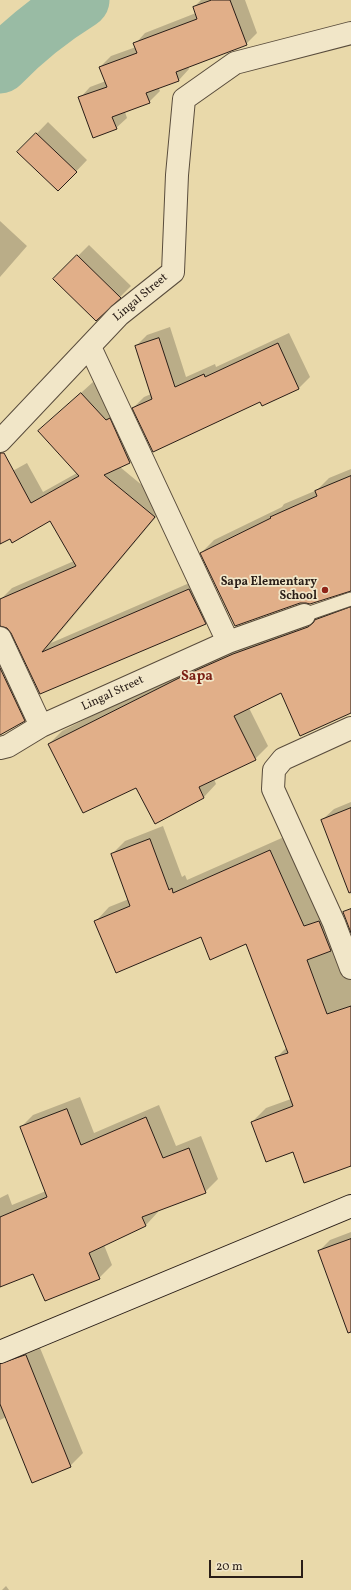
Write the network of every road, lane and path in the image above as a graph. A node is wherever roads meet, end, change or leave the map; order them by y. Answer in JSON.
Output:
{"nodes":[{"id":1,"x":351,"y":33,"type":"edge"},
{"id":2,"x":90,"y":347,"type":"junction"},
{"id":3,"x":0,"y":440,"type":"edge"},
{"id":4,"x":351,"y":599,"type":"edge"},
{"id":5,"x":304,"y":615,"type":"joint"},
{"id":6,"x":0,"y":638,"type":"edge"},
{"id":7,"x":228,"y":642,"type":"junction"},
{"id":8,"x":42,"y":726,"type":"junction"},
{"id":9,"x":351,"y":728,"type":"edge"},
{"id":10,"x":0,"y":748,"type":"edge"},
{"id":11,"x":351,"y":968,"type":"edge"},
{"id":12,"x":351,"y":1206,"type":"edge"},
{"id":13,"x":0,"y":1352,"type":"edge"}],
"edges":[{"from":1,"to":2,"type":"street","name":"Lingal Street"},
{"from":2,"to":3,"type":"street"},
{"from":2,"to":7,"type":"street"},
{"from":4,"to":5,"type":"lane"},
{"from":5,"to":7,"type":"street","name":"Lingal Street"},
{"from":6,"to":8,"type":"street"},
{"from":7,"to":8,"type":"street","name":"Lingal Street"},
{"from":8,"to":10,"type":"street","name":"Lingal Street"},
{"from":9,"to":11,"type":"street"},
{"from":12,"to":13,"type":"street"}]}
